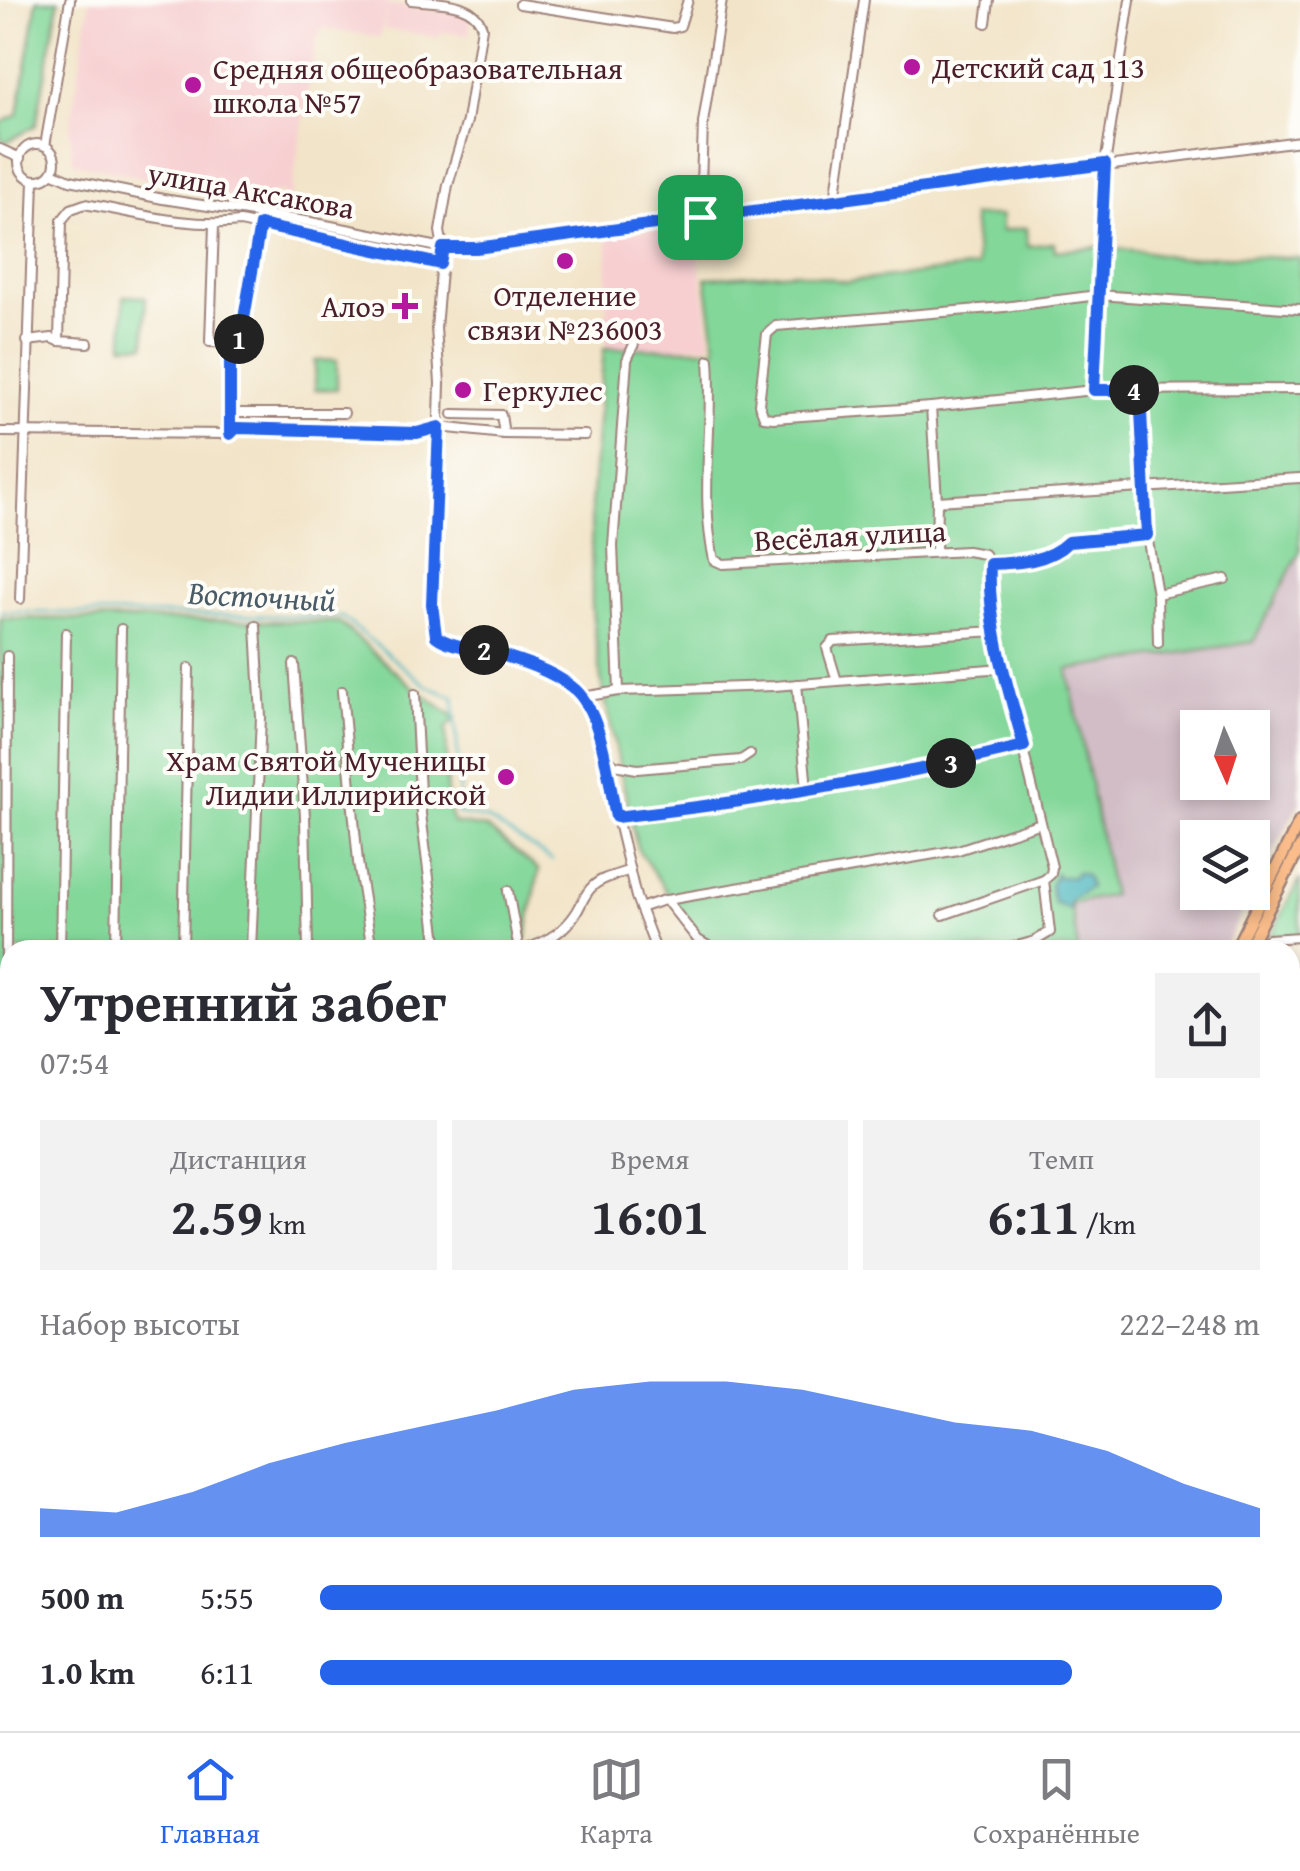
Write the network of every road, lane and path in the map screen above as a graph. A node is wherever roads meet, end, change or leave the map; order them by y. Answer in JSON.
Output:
{"nodes":[{"id":1,"x":70,"y":0,"type":"edge"},
{"id":2,"x":410,"y":0,"type":"edge"},
{"id":3,"x":688,"y":0,"type":"edge"},
{"id":4,"x":722,"y":0,"type":"edge"},
{"id":5,"x":864,"y":0,"type":"edge"},
{"id":6,"x":989,"y":0,"type":"edge"},
{"id":7,"x":1130,"y":0,"type":"edge"},
{"id":8,"x":520,"y":4,"type":"dead end"},
{"id":9,"x":986,"y":23,"type":"dead end"},
{"id":10,"x":1300,"y":142,"type":"edge"},
{"id":11,"x":46,"y":146,"type":"junction"},
{"id":12,"x":0,"y":149,"type":"edge"},
{"id":13,"x":20,"y":158,"type":"junction"},
{"id":14,"x":1105,"y":164,"type":"junction"},
{"id":15,"x":52,"y":172,"type":"junction"},
{"id":16,"x":34,"y":180,"type":"junction"},
{"id":17,"x":834,"y":200,"type":"junction"},
{"id":18,"x":700,"y":217,"type":"junction"},
{"id":19,"x":214,"y":225,"type":"junction"},
{"id":20,"x":260,"y":225,"type":"junction"},
{"id":21,"x":443,"y":248,"type":"junction"},
{"id":22,"x":440,"y":264,"type":"junction"},
{"id":23,"x":1098,"y":295,"type":"junction"},
{"id":24,"x":1300,"y":308,"type":"edge"},
{"id":25,"x":27,"y":342,"type":"junction"},
{"id":26,"x":59,"y":342,"type":"junction"},
{"id":27,"x":88,"y":343,"type":"dead end"},
{"id":28,"x":230,"y":343,"type":"junction"},
{"id":29,"x":634,"y":344,"type":"dead end"},
{"id":30,"x":709,"y":360,"type":"dead end"},
{"id":31,"x":1300,"y":389,"type":"edge"},
{"id":32,"x":1094,"y":390,"type":"junction"},
{"id":33,"x":1140,"y":390,"type":"junction"},
{"id":34,"x":931,"y":407,"type":"junction"},
{"id":35,"x":230,"y":413,"type":"junction"},
{"id":36,"x":344,"y":413,"type":"dead end"},
{"id":37,"x":452,"y":414,"type":"dead end"},
{"id":38,"x":439,"y":427,"type":"junction"},
{"id":39,"x":0,"y":432,"type":"edge"},
{"id":40,"x":24,"y":432,"type":"junction"},
{"id":41,"x":230,"y":434,"type":"junction"},
{"id":42,"x":504,"y":434,"type":"junction"},
{"id":43,"x":585,"y":435,"type":"dead end"},
{"id":44,"x":1300,"y":478,"type":"edge"},
{"id":45,"x":1146,"y":488,"type":"junction"},
{"id":46,"x":937,"y":501,"type":"junction"},
{"id":47,"x":1147,"y":535,"type":"junction"},
{"id":48,"x":936,"y":551,"type":"junction"},
{"id":49,"x":990,"y":564,"type":"junction"},
{"id":50,"x":1225,"y":580,"type":"dead end"},
{"id":51,"x":1156,"y":594,"type":"junction"},
{"id":52,"x":20,"y":599,"type":"dead end"},
{"id":53,"x":256,"y":626,"type":"dead end"},
{"id":54,"x":120,"y":630,"type":"dead end"},
{"id":55,"x":996,"y":631,"type":"junction"},
{"id":56,"x":66,"y":633,"type":"dead end"},
{"id":57,"x":1158,"y":644,"type":"dead end"},
{"id":58,"x":7,"y":656,"type":"dead end"},
{"id":59,"x":294,"y":664,"type":"dead end"},
{"id":60,"x":190,"y":668,"type":"dead end"},
{"id":61,"x":1003,"y":668,"type":"junction"},
{"id":62,"x":836,"y":681,"type":"junction"},
{"id":63,"x":798,"y":684,"type":"junction"},
{"id":64,"x":342,"y":692,"type":"dead end"},
{"id":65,"x":619,"y":692,"type":"junction"},
{"id":66,"x":414,"y":694,"type":"dead end"},
{"id":67,"x":582,"y":697,"type":"junction"},
{"id":68,"x":1024,"y":746,"type":"junction"},
{"id":69,"x":603,"y":754,"type":"junction"},
{"id":70,"x":750,"y":754,"type":"dead end"},
{"id":71,"x":807,"y":789,"type":"junction"},
{"id":72,"x":616,"y":817,"type":"junction"},
{"id":73,"x":1300,"y":821,"type":"edge"},
{"id":74,"x":1041,"y":823,"type":"junction"},
{"id":75,"x":1300,"y":846,"type":"edge"},
{"id":76,"x":630,"y":870,"type":"junction"},
{"id":77,"x":1044,"y":880,"type":"junction"},
{"id":78,"x":508,"y":891,"type":"dead end"},
{"id":79,"x":666,"y":900,"type":"junction"},
{"id":80,"x":640,"y":908,"type":"junction"},
{"id":81,"x":943,"y":916,"type":"dead end"},
{"id":82,"x":1300,"y":938,"type":"edge"},
{"id":83,"x":1268,"y":939,"type":"dead end"},
{"id":84,"x":5,"y":940,"type":"edge"},
{"id":85,"x":60,"y":940,"type":"edge"},
{"id":86,"x":116,"y":940,"type":"edge"},
{"id":87,"x":183,"y":940,"type":"edge"},
{"id":88,"x":251,"y":940,"type":"edge"},
{"id":89,"x":308,"y":940,"type":"edge"},
{"id":90,"x":370,"y":940,"type":"edge"},
{"id":91,"x":437,"y":940,"type":"edge"},
{"id":92,"x":519,"y":940,"type":"edge"},
{"id":93,"x":548,"y":940,"type":"edge"},
{"id":94,"x":652,"y":940,"type":"edge"},
{"id":95,"x":698,"y":940,"type":"edge"},
{"id":96,"x":1038,"y":940,"type":"edge"},
{"id":97,"x":1239,"y":940,"type":"edge"},
{"id":98,"x":1252,"y":940,"type":"edge"}],
"edges":[{"from":1,"to":11,"type":"street"},
{"from":2,"to":21,"type":"street"},
{"from":3,"to":8,"type":"street"},
{"from":4,"to":18,"type":"street"},
{"from":5,"to":17,"type":"street"},
{"from":6,"to":9,"type":"street"},
{"from":7,"to":14,"type":"street"},
{"from":10,"to":14,"type":"street","name":"улица Аксакова"},
{"from":11,"to":13,"type":"street"},
{"from":11,"to":15,"type":"street"},
{"from":12,"to":13,"type":"street"},
{"from":13,"to":16,"type":"street"},
{"from":14,"to":17,"type":"street","name":"улица Аксакова"},
{"from":14,"to":23,"type":"street"},
{"from":15,"to":16,"type":"street"},
{"from":15,"to":21,"type":"street","name":"улица Аксакова"},
{"from":16,"to":25,"type":"street"},
{"from":17,"to":18,"type":"street","name":"улица Аксакова"},
{"from":18,"to":21,"type":"street","name":"улица Аксакова"},
{"from":19,"to":20,"type":"street"},
{"from":19,"to":26,"type":"street"},
{"from":19,"to":28,"type":"street"},
{"from":20,"to":22,"type":"street"},
{"from":20,"to":28,"type":"street"},
{"from":21,"to":22,"type":"street"},
{"from":22,"to":38,"type":"street"},
{"from":23,"to":24,"type":"street"},
{"from":23,"to":32,"type":"street"},
{"from":23,"to":34,"type":"street"},
{"from":25,"to":26,"type":"street"},
{"from":25,"to":40,"type":"street"},
{"from":26,"to":27,"type":"street"},
{"from":28,"to":35,"type":"street"},
{"from":29,"to":65,"type":"street"},
{"from":30,"to":48,"type":"street","name":"Весёлая улица"},
{"from":31,"to":33,"type":"street"},
{"from":32,"to":33,"type":"street"},
{"from":32,"to":34,"type":"street"},
{"from":33,"to":45,"type":"street"},
{"from":34,"to":46,"type":"street"},
{"from":35,"to":36,"type":"street"},
{"from":35,"to":41,"type":"street"},
{"from":37,"to":42,"type":"street"},
{"from":38,"to":41,"type":"street"},
{"from":38,"to":42,"type":"street"},
{"from":38,"to":67,"type":"street"},
{"from":39,"to":40,"type":"street"},
{"from":40,"to":41,"type":"street"},
{"from":40,"to":52,"type":"street"},
{"from":42,"to":43,"type":"street"},
{"from":44,"to":45,"type":"street"},
{"from":45,"to":46,"type":"street"},
{"from":45,"to":47,"type":"street"},
{"from":46,"to":48,"type":"street"},
{"from":47,"to":49,"type":"street","name":"Весёлая улица"},
{"from":47,"to":51,"type":"street"},
{"from":48,"to":49,"type":"street","name":"Весёлая улица"},
{"from":49,"to":55,"type":"street"},
{"from":50,"to":51,"type":"street"},
{"from":51,"to":57,"type":"street"},
{"from":53,"to":88,"type":"street"},
{"from":54,"to":86,"type":"street"},
{"from":55,"to":61,"type":"street"},
{"from":55,"to":62,"type":"street"},
{"from":56,"to":85,"type":"street"},
{"from":58,"to":84,"type":"street"},
{"from":59,"to":89,"type":"street"},
{"from":60,"to":87,"type":"street"},
{"from":61,"to":62,"type":"street"},
{"from":61,"to":68,"type":"street"},
{"from":62,"to":63,"type":"street"},
{"from":63,"to":65,"type":"street"},
{"from":63,"to":71,"type":"street"},
{"from":64,"to":90,"type":"street"},
{"from":65,"to":67,"type":"street"},
{"from":66,"to":91,"type":"street"},
{"from":67,"to":69,"type":"street"},
{"from":68,"to":71,"type":"street"},
{"from":68,"to":74,"type":"street"},
{"from":69,"to":70,"type":"street"},
{"from":69,"to":72,"type":"street"},
{"from":71,"to":72,"type":"street"},
{"from":72,"to":76,"type":"street"},
{"from":73,"to":97,"type":"main road"},
{"from":74,"to":77,"type":"street"},
{"from":74,"to":79,"type":"street"},
{"from":75,"to":98,"type":"main road"},
{"from":76,"to":80,"type":"street"},
{"from":76,"to":93,"type":"street"},
{"from":77,"to":81,"type":"street"},
{"from":77,"to":96,"type":"street"},
{"from":78,"to":92,"type":"street"},
{"from":79,"to":80,"type":"street"},
{"from":79,"to":95,"type":"street"},
{"from":80,"to":94,"type":"street"},
{"from":82,"to":83,"type":"street"}]}
